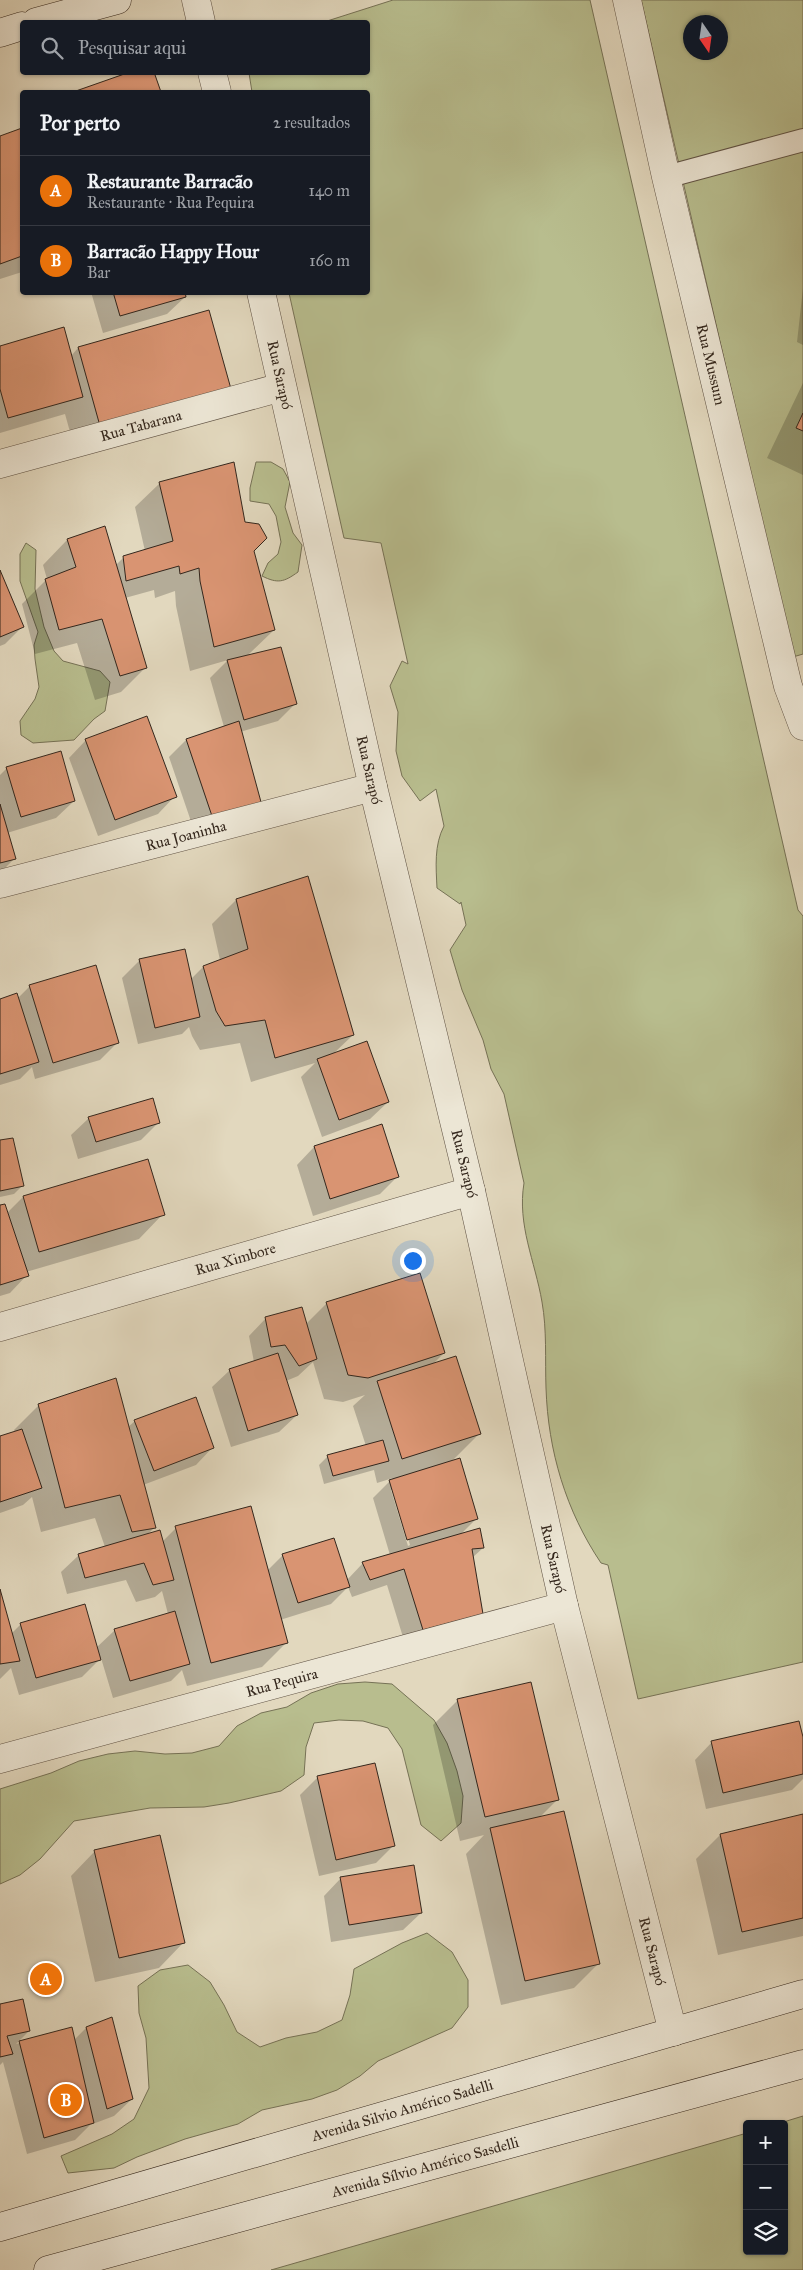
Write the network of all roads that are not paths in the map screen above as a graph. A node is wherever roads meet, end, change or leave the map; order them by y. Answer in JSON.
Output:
{"nodes":[{"id":1,"x":117,"y":0,"type":"edge"},
{"id":2,"x":196,"y":0,"type":"edge"},
{"id":3,"x":626,"y":0,"type":"edge"},
{"id":4,"x":43,"y":20,"type":"edge"},
{"id":5,"x":201,"y":20,"type":"edge"},
{"id":6,"x":20,"y":27,"type":"edge"},
{"id":7,"x":0,"y":33,"type":"edge"},
{"id":8,"x":213,"y":75,"type":"edge"},
{"id":9,"x":216,"y":90,"type":"edge"},
{"id":10,"x":803,"y":140,"type":"edge"},
{"id":11,"x":666,"y":177,"type":"junction"},
{"id":12,"x":262,"y":295,"type":"edge"},
{"id":13,"x":282,"y":388,"type":"junction"},
{"id":14,"x":0,"y":464,"type":"edge"},
{"id":15,"x":795,"y":684,"type":"edge"},
{"id":16,"x":803,"y":726,"type":"edge"},
{"id":17,"x":373,"y":787,"type":"junction"},
{"id":18,"x":0,"y":884,"type":"edge"},
{"id":19,"x":471,"y":1191,"type":"junction"},
{"id":20,"x":0,"y":1326,"type":"edge"},
{"id":21,"x":564,"y":1606,"type":"junction"},
{"id":22,"x":0,"y":1758,"type":"edge"},
{"id":23,"x":803,"y":1994,"type":"edge"},
{"id":24,"x":673,"y":2032,"type":"junction"},
{"id":25,"x":803,"y":2064,"type":"edge"},
{"id":26,"x":0,"y":2226,"type":"edge"},
{"id":27,"x":48,"y":2270,"type":"edge"}],
"edges":[{"from":1,"to":4,"type":"street"},
{"from":2,"to":5,"type":"street"},
{"from":3,"to":11,"type":"street","name":"Rua Mussum"},
{"from":6,"to":7,"type":"street"},
{"from":8,"to":9,"type":"street"},
{"from":10,"to":11,"type":"lane"},
{"from":11,"to":15,"type":"street","name":"Rua Mussum"},
{"from":12,"to":13,"type":"street","name":"Rua Sarapó"},
{"from":13,"to":14,"type":"street","name":"Rua Tabarana"},
{"from":13,"to":17,"type":"street","name":"Rua Sarapó"},
{"from":15,"to":16,"type":"street","name":"Rua Mussum"},
{"from":17,"to":18,"type":"street","name":"Rua Joaninha"},
{"from":17,"to":19,"type":"street","name":"Rua Sarapó"},
{"from":19,"to":20,"type":"street","name":"Rua Ximbore"},
{"from":19,"to":21,"type":"street","name":"Rua Sarapó"},
{"from":21,"to":22,"type":"street","name":"Rua Pequira"},
{"from":21,"to":24,"type":"street","name":"Rua Sarapó"},
{"from":23,"to":24,"type":"street","name":"Avenida Silvio Américo Sadelli"},
{"from":24,"to":26,"type":"street","name":"Avenida Silvio Américo Sadelli"},
{"from":25,"to":27,"type":"street","name":"Avenida Sílvio Américo Sasdelli"}]}
